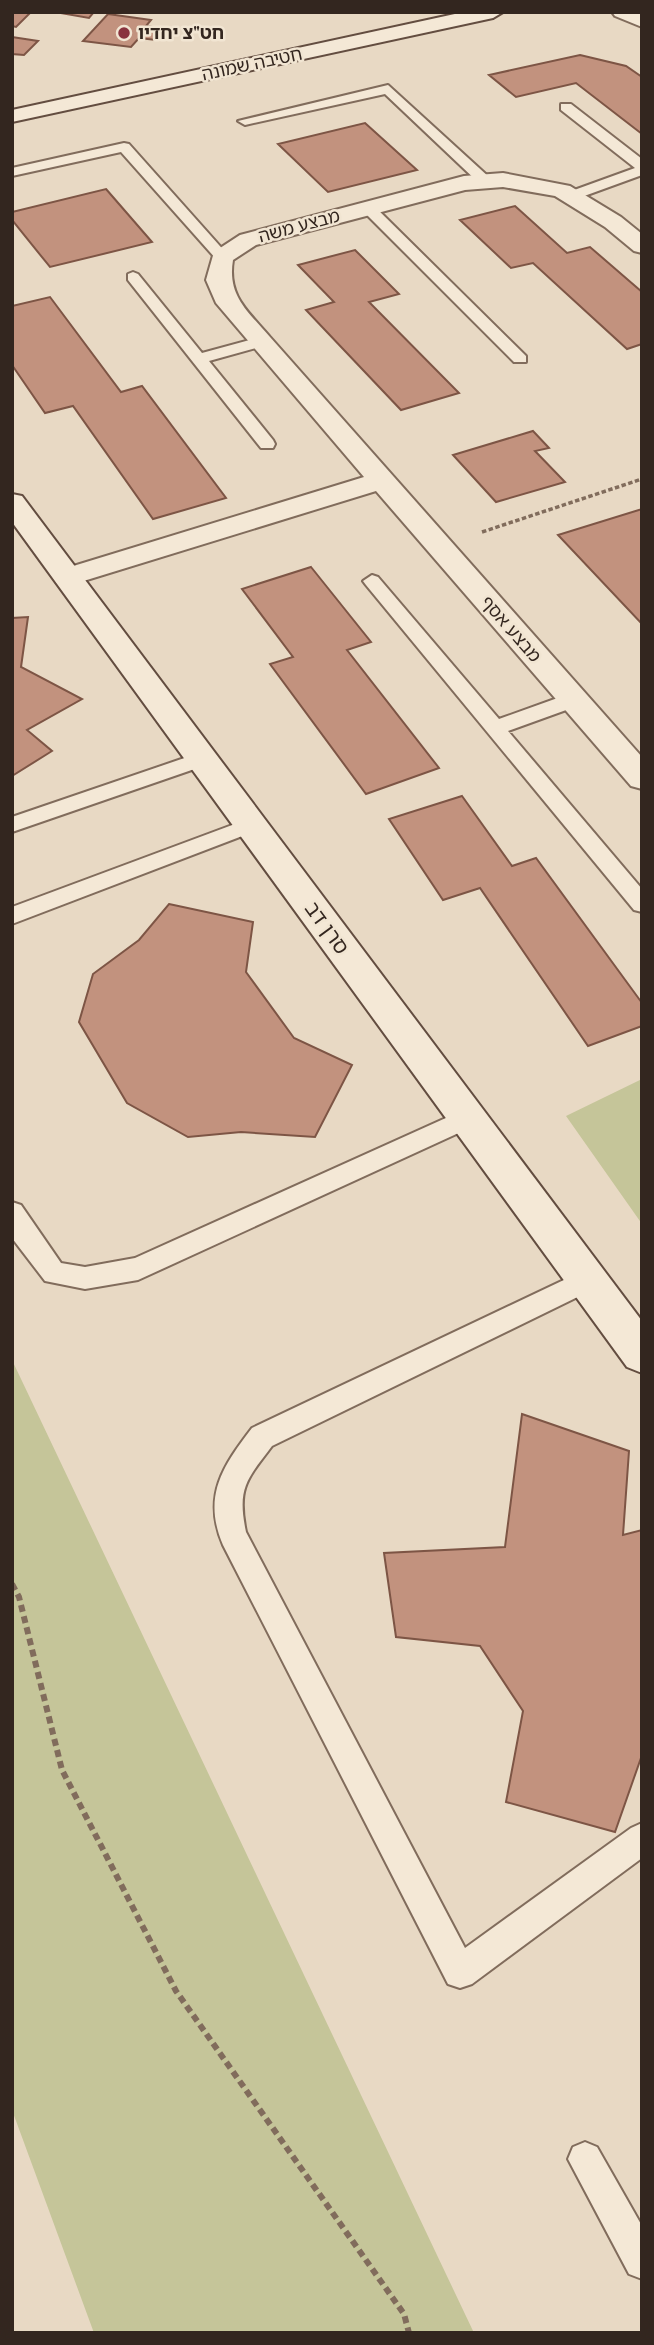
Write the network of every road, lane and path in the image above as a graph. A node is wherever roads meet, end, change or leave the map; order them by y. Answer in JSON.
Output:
{"nodes":[{"id":1,"x":413,"y":12,"type":"edge"},
{"id":2,"x":493,"y":12,"type":"edge"},
{"id":3,"x":622,"y":12,"type":"edge"},
{"id":4,"x":642,"y":21,"type":"edge"},
{"id":5,"x":12,"y":96,"type":"edge"},
{"id":6,"x":566,"y":107,"type":"dead end"},
{"id":7,"x":12,"y":116,"type":"edge"},
{"id":8,"x":245,"y":121,"type":"dead end"},
{"id":9,"x":642,"y":168,"type":"edge"},
{"id":10,"x":12,"y":172,"type":"edge"},
{"id":11,"x":485,"y":181,"type":"junction"},
{"id":12,"x":571,"y":196,"type":"junction"},
{"id":13,"x":367,"y":207,"type":"junction"},
{"id":14,"x":642,"y":246,"type":"edge"},
{"id":15,"x":222,"y":257,"type":"junction"},
{"id":16,"x":134,"y":277,"type":"dead end"},
{"id":17,"x":261,"y":342,"type":"junction"},
{"id":18,"x":199,"y":359,"type":"junction"},
{"id":19,"x":520,"y":359,"type":"dead end"},
{"id":20,"x":267,"y":444,"type":"dead end"},
{"id":21,"x":642,"y":479,"type":"edge"},
{"id":22,"x":380,"y":481,"type":"junction"},
{"id":23,"x":12,"y":502,"type":"edge"},
{"id":24,"x":438,"y":546,"type":"junction"},
{"id":25,"x":67,"y":577,"type":"junction"},
{"id":26,"x":372,"y":580,"type":"dead end"},
{"id":27,"x":572,"y":699,"type":"junction"},
{"id":28,"x":495,"y":728,"type":"junction"},
{"id":29,"x":202,"y":759,"type":"junction"},
{"id":30,"x":642,"y":778,"type":"edge"},
{"id":31,"x":12,"y":825,"type":"edge"},
{"id":32,"x":251,"y":825,"type":"junction"},
{"id":33,"x":642,"y":904,"type":"edge"},
{"id":34,"x":12,"y":916,"type":"edge"},
{"id":35,"x":468,"y":1118,"type":"junction"},
{"id":36,"x":12,"y":1213,"type":"edge"},
{"id":37,"x":587,"y":1280,"type":"junction"},
{"id":38,"x":642,"y":1354,"type":"edge"},
{"id":39,"x":12,"y":1584,"type":"edge"},
{"id":40,"x":642,"y":1839,"type":"edge"},
{"id":41,"x":585,"y":2159,"type":"dead end"},
{"id":42,"x":642,"y":2261,"type":"edge"},
{"id":43,"x":409,"y":2333,"type":"edge"}],
"edges":[{"from":1,"to":5,"type":"street","name":"חטיבה שמונה"},
{"from":2,"to":7,"type":"street","name":"חטיבה שמונה"},
{"from":3,"to":4,"type":"street"},
{"from":6,"to":9,"type":"lane"},
{"from":8,"to":11,"type":"lane"},
{"from":9,"to":12,"type":"lane"},
{"from":10,"to":15,"type":"lane"},
{"from":11,"to":12,"type":"street","name":"מבצע משה"},
{"from":11,"to":13,"type":"street","name":"מבצע משה"},
{"from":12,"to":14,"type":"street","name":"מבצע משה"},
{"from":13,"to":15,"type":"street","name":"מבצע משה"},
{"from":13,"to":19,"type":"lane"},
{"from":15,"to":17,"type":"street"},
{"from":16,"to":18,"type":"lane"},
{"from":17,"to":18,"type":"lane"},
{"from":17,"to":22,"type":"street"},
{"from":18,"to":20,"type":"lane"},
{"from":21,"to":24,"type":"path"},
{"from":22,"to":24,"type":"street","name":"מבצע אסף"},
{"from":22,"to":25,"type":"street"},
{"from":23,"to":25,"type":"street","name":"סרן דב"},
{"from":24,"to":27,"type":"street","name":"מבצע אסף"},
{"from":25,"to":29,"type":"street","name":"סרן דב"},
{"from":26,"to":28,"type":"lane"},
{"from":27,"to":28,"type":"lane"},
{"from":27,"to":30,"type":"street","name":"מבצע אסף"},
{"from":28,"to":33,"type":"lane"},
{"from":29,"to":31,"type":"lane"},
{"from":29,"to":32,"type":"street","name":"סרן דב"},
{"from":32,"to":34,"type":"lane"},
{"from":32,"to":35,"type":"street","name":"סרן דב"},
{"from":35,"to":36,"type":"lane"},
{"from":35,"to":37,"type":"street","name":"סרן דב"},
{"from":37,"to":38,"type":"street","name":"סרן דב"},
{"from":37,"to":40,"type":"lane"},
{"from":39,"to":43,"type":"path"},
{"from":41,"to":42,"type":"lane"}]}
